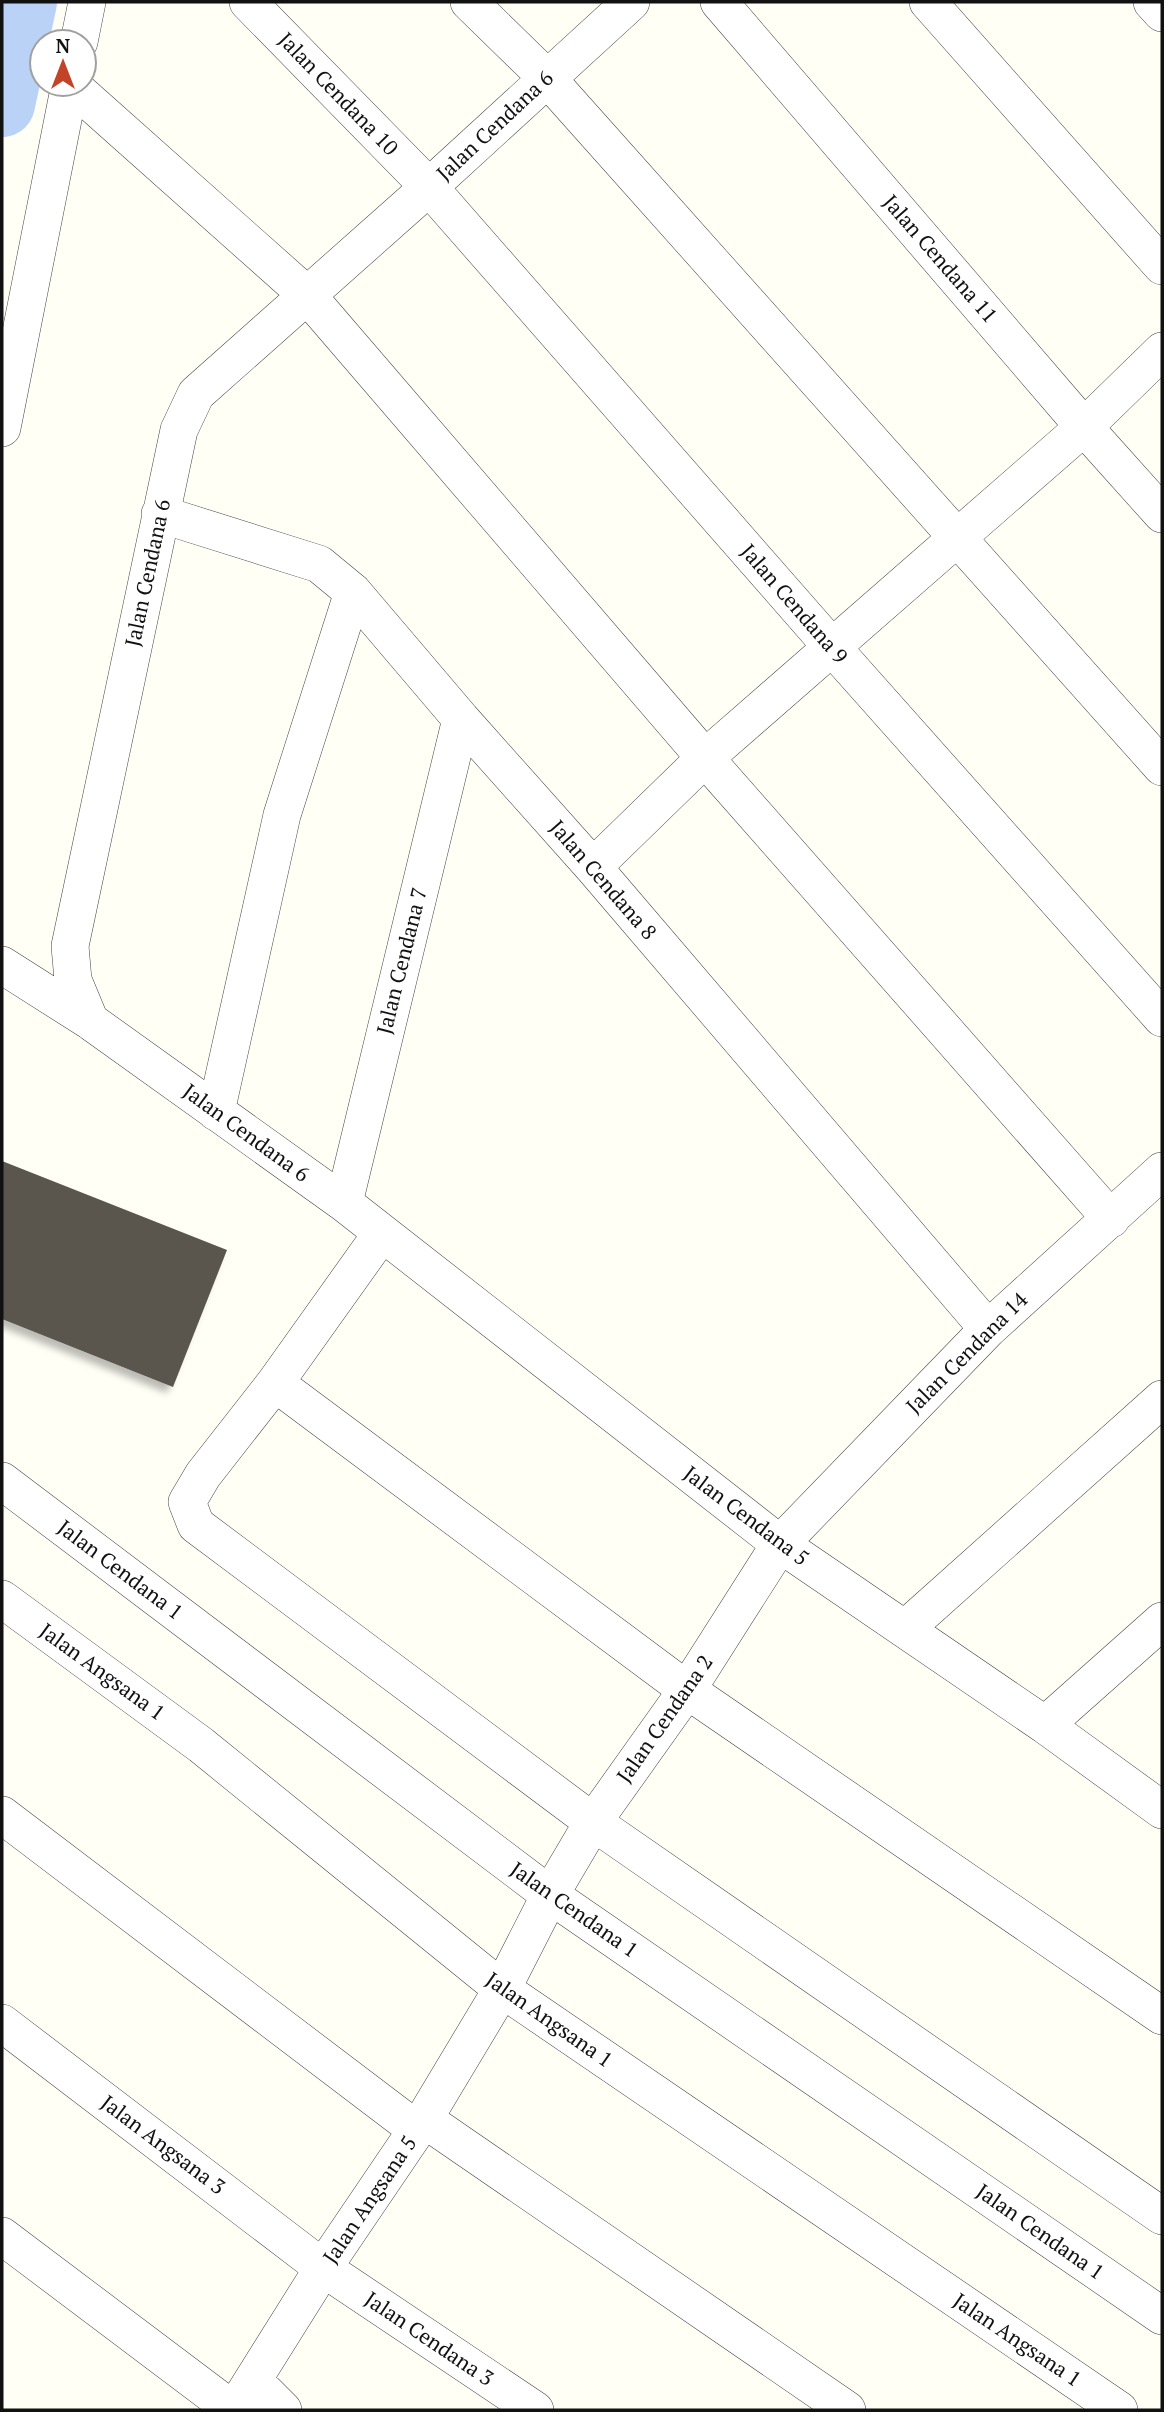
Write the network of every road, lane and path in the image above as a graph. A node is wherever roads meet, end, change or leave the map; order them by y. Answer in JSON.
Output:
{"nodes":[{"id":1,"x":87,"y":2,"type":"edge"},
{"id":2,"x":248,"y":2,"type":"edge"},
{"id":3,"x":469,"y":2,"type":"edge"},
{"id":4,"x":631,"y":2,"type":"edge"},
{"id":5,"x":719,"y":2,"type":"edge"},
{"id":6,"x":928,"y":2,"type":"edge"},
{"id":7,"x":1152,"y":2,"type":"edge"},
{"id":8,"x":1162,"y":13,"type":"edge"},
{"id":9,"x":82,"y":28,"type":"edge"},
{"id":10,"x":547,"y":78,"type":"junction"},
{"id":11,"x":67,"y":98,"type":"edge"},
{"id":12,"x":86,"y":98,"type":"edge"},
{"id":13,"x":429,"y":187,"type":"junction"},
{"id":14,"x":1162,"y":266,"type":"edge"},
{"id":15,"x":307,"y":295,"type":"junction"},
{"id":16,"x":1162,"y":351,"type":"edge"},
{"id":17,"x":1084,"y":427,"type":"junction"},
{"id":18,"x":2,"y":428,"type":"edge"},
{"id":19,"x":160,"y":514,"type":"junction"},
{"id":20,"x":1162,"y":514,"type":"edge"},
{"id":21,"x":957,"y":538,"type":"junction"},
{"id":22,"x":353,"y":592,"type":"junction"},
{"id":23,"x":831,"y":646,"type":"junction"},
{"id":24,"x":461,"y":719,"type":"junction"},
{"id":25,"x":705,"y":758,"type":"junction"},
{"id":26,"x":1162,"y":768,"type":"edge"},
{"id":27,"x":593,"y":867,"type":"junction"},
{"id":28,"x":2,"y":965,"type":"edge"},
{"id":29,"x":1162,"y":1018,"type":"edge"},
{"id":30,"x":90,"y":1021,"type":"junction"},
{"id":31,"x":216,"y":1112,"type":"junction"},
{"id":32,"x":1162,"y":1171,"type":"edge"},
{"id":33,"x":344,"y":1203,"type":"junction"},
{"id":34,"x":1111,"y":1219,"type":"junction"},
{"id":35,"x":382,"y":1233,"type":"junction"},
{"id":36,"x":988,"y":1329,"type":"junction"},
{"id":37,"x":275,"y":1383,"type":"junction"},
{"id":38,"x":1162,"y":1399,"type":"edge"},
{"id":39,"x":2,"y":1481,"type":"edge"},
{"id":40,"x":780,"y":1544,"type":"junction"},
{"id":41,"x":2,"y":1599,"type":"edge"},
{"id":42,"x":1162,"y":1621,"type":"edge"},
{"id":43,"x":905,"y":1629,"type":"junction"},
{"id":44,"x":687,"y":1689,"type":"junction"},
{"id":45,"x":1045,"y":1725,"type":"junction"},
{"id":46,"x":1162,"y":1810,"type":"edge"},
{"id":47,"x":2,"y":1815,"type":"edge"},
{"id":48,"x":593,"y":1822,"type":"junction"},
{"id":49,"x":550,"y":1895,"type":"junction"},
{"id":50,"x":502,"y":1989,"type":"junction"},
{"id":51,"x":1162,"y":2016,"type":"edge"},
{"id":52,"x":2,"y":2023,"type":"edge"},
{"id":53,"x":420,"y":2125,"type":"junction"},
{"id":54,"x":1162,"y":2216,"type":"edge"},
{"id":55,"x":2,"y":2236,"type":"edge"},
{"id":56,"x":323,"y":2268,"type":"junction"},
{"id":57,"x":1162,"y":2316,"type":"edge"},
{"id":58,"x":240,"y":2401,"type":"edge"},
{"id":59,"x":283,"y":2410,"type":"edge"},
{"id":60,"x":535,"y":2410,"type":"edge"},
{"id":61,"x":847,"y":2410,"type":"edge"},
{"id":62,"x":1119,"y":2410,"type":"edge"}],
"edges":[{"from":1,"to":9,"type":"street"},
{"from":2,"to":13,"type":"street","name":"Jalan Cendana 10"},
{"from":3,"to":10,"type":"street"},
{"from":4,"to":10,"type":"street","name":"Jalan Cendana 6"},
{"from":5,"to":17,"type":"street","name":"Jalan Cendana 11"},
{"from":6,"to":14,"type":"street"},
{"from":7,"to":8,"type":"street"},
{"from":10,"to":13,"type":"street","name":"Jalan Cendana 6"},
{"from":10,"to":21,"type":"street"},
{"from":11,"to":18,"type":"street"},
{"from":12,"to":15,"type":"street"},
{"from":13,"to":15,"type":"street","name":"Jalan Cendana 6"},
{"from":13,"to":23,"type":"street","name":"Jalan Cendana 9"},
{"from":15,"to":19,"type":"street","name":"Jalan Cendana 6"},
{"from":15,"to":25,"type":"street"},
{"from":16,"to":17,"type":"street"},
{"from":17,"to":20,"type":"street","name":"Jalan Cendana 11"},
{"from":17,"to":21,"type":"street"},
{"from":19,"to":22,"type":"street","name":"Jalan Cendana 8"},
{"from":19,"to":30,"type":"street","name":"Jalan Cendana 6"},
{"from":21,"to":23,"type":"street"},
{"from":21,"to":26,"type":"street"},
{"from":22,"to":24,"type":"street","name":"Jalan Cendana 8"},
{"from":22,"to":31,"type":"street"},
{"from":23,"to":25,"type":"street"},
{"from":23,"to":29,"type":"street","name":"Jalan Cendana 9"},
{"from":24,"to":27,"type":"street","name":"Jalan Cendana 8"},
{"from":24,"to":33,"type":"street","name":"Jalan Cendana 7"},
{"from":25,"to":27,"type":"street"},
{"from":25,"to":34,"type":"street"},
{"from":27,"to":36,"type":"street","name":"Jalan Cendana 8"},
{"from":28,"to":30,"type":"street"},
{"from":30,"to":31,"type":"street","name":"Jalan Cendana 6"},
{"from":31,"to":33,"type":"street","name":"Jalan Cendana 6"},
{"from":32,"to":34,"type":"street","name":"Jalan Cendana 14"},
{"from":33,"to":35,"type":"street","name":"Jalan Cendana 5"},
{"from":34,"to":36,"type":"street","name":"Jalan Cendana 14"},
{"from":35,"to":37,"type":"street"},
{"from":35,"to":40,"type":"street","name":"Jalan Cendana 5"},
{"from":36,"to":40,"type":"street","name":"Jalan Cendana 14"},
{"from":37,"to":44,"type":"street"},
{"from":37,"to":48,"type":"street"},
{"from":38,"to":43,"type":"street"},
{"from":39,"to":49,"type":"street","name":"Jalan Cendana 1"},
{"from":40,"to":43,"type":"street","name":"Jalan Cendana 5"},
{"from":40,"to":44,"type":"street","name":"Jalan Cendana 2"},
{"from":41,"to":50,"type":"street","name":"Jalan Angsana 1"},
{"from":42,"to":45,"type":"street"},
{"from":43,"to":45,"type":"street","name":"Jalan Cendana 5"},
{"from":44,"to":48,"type":"street","name":"Jalan Cendana 2"},
{"from":44,"to":51,"type":"street"},
{"from":45,"to":46,"type":"street","name":"Jalan Cendana 5"},
{"from":47,"to":53,"type":"street"},
{"from":48,"to":49,"type":"street","name":"Jalan Cendana 2"},
{"from":48,"to":54,"type":"street"},
{"from":49,"to":50,"type":"street","name":"Jalan Angsana 5"},
{"from":49,"to":57,"type":"street","name":"Jalan Cendana 1"},
{"from":50,"to":53,"type":"street","name":"Jalan Angsana 5"},
{"from":50,"to":62,"type":"street","name":"Jalan Angsana 1"},
{"from":52,"to":56,"type":"street","name":"Jalan Angsana 3"},
{"from":53,"to":56,"type":"street","name":"Jalan Angsana 5"},
{"from":53,"to":61,"type":"street"},
{"from":55,"to":58,"type":"street"},
{"from":56,"to":58,"type":"street","name":"Jalan Angsana 5"},
{"from":56,"to":60,"type":"street","name":"Jalan Cendana 3"},
{"from":58,"to":59,"type":"street"}]}
